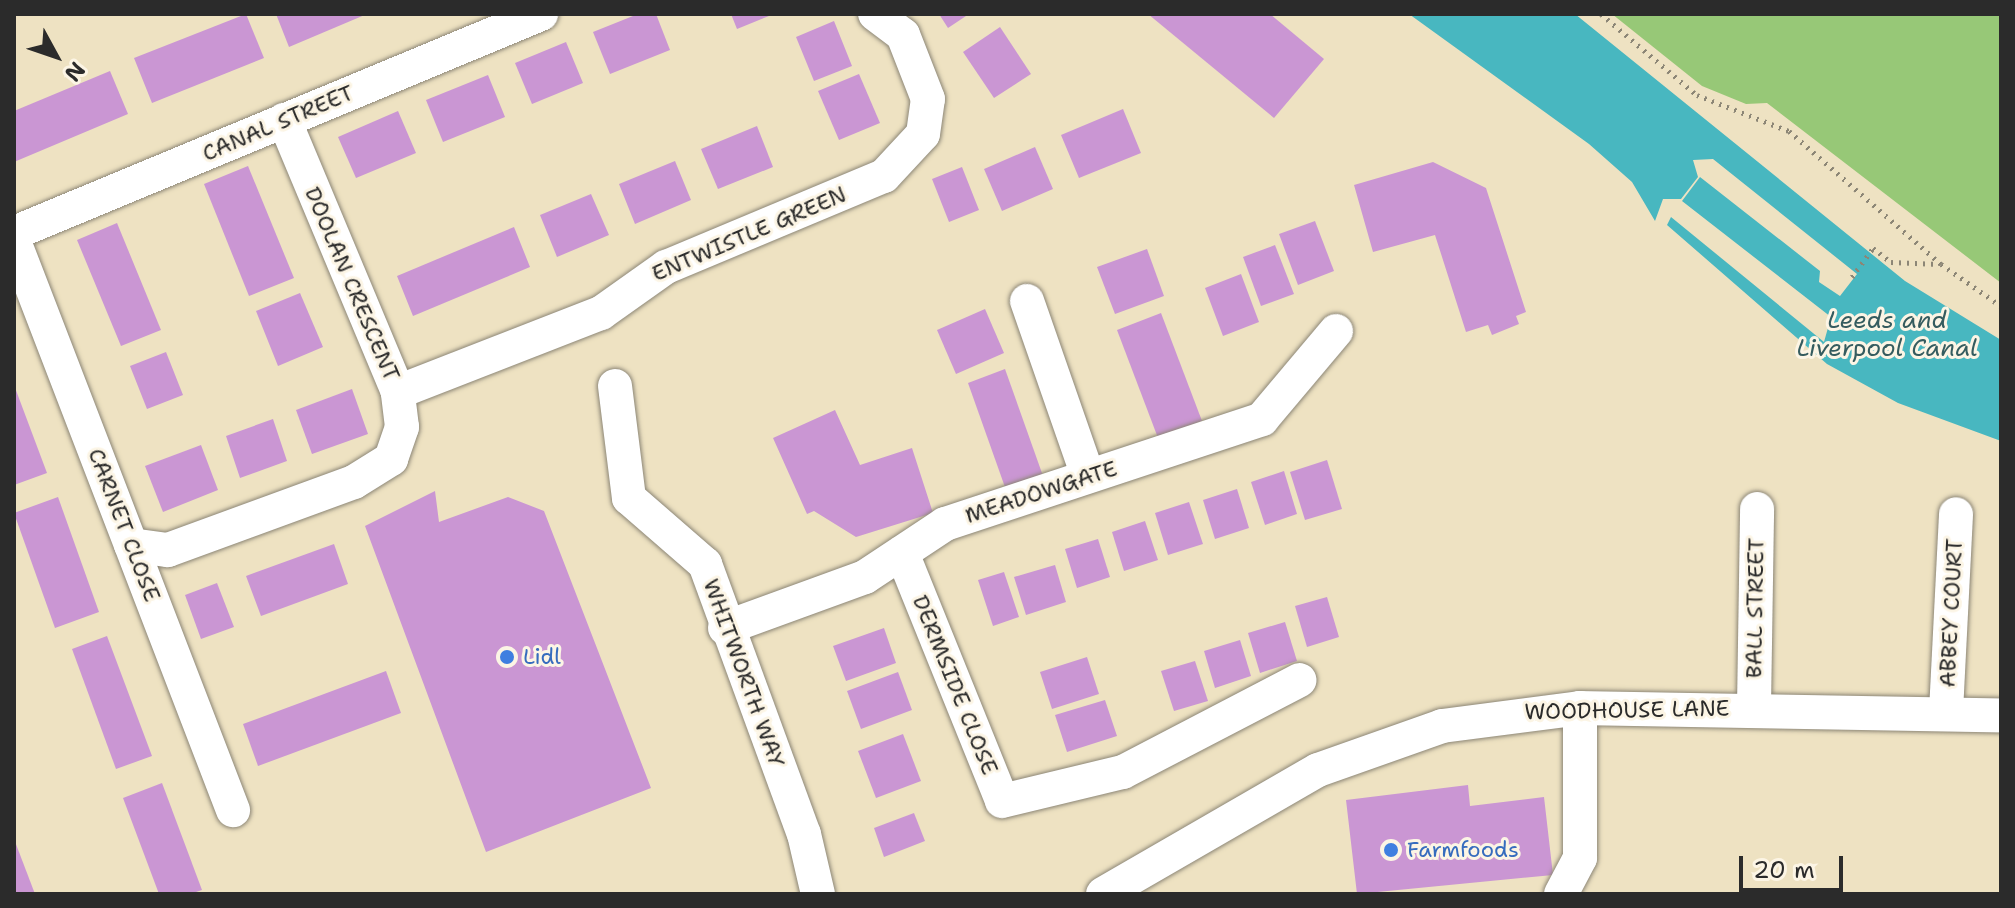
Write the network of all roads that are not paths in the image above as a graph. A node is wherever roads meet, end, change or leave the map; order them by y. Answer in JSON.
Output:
{"nodes":[{"id":1,"x":541,"y":14,"type":"edge"},
{"id":2,"x":878,"y":15,"type":"edge"},
{"id":3,"x":284,"y":120,"type":"junction"},
{"id":4,"x":14,"y":233,"type":"edge"},
{"id":5,"x":14,"y":241,"type":"edge"},
{"id":6,"x":1027,"y":301,"type":"dead end"},
{"id":7,"x":1336,"y":331,"type":"dead end"},
{"id":8,"x":615,"y":386,"type":"dead end"},
{"id":9,"x":398,"y":392,"type":"junction"},
{"id":10,"x":1088,"y":476,"type":"junction"},
{"id":11,"x":1757,"y":509,"type":"dead end"},
{"id":12,"x":1956,"y":514,"type":"dead end"},
{"id":13,"x":131,"y":545,"type":"junction"},
{"id":14,"x":902,"y":553,"type":"junction"},
{"id":15,"x":725,"y":628,"type":"junction"},
{"id":16,"x":1300,"y":680,"type":"dead end"},
{"id":17,"x":1754,"y":707,"type":"junction"},
{"id":18,"x":1580,"y":708,"type":"junction"},
{"id":19,"x":1946,"y":712,"type":"junction"},
{"id":20,"x":2001,"y":715,"type":"edge"},
{"id":21,"x":233,"y":810,"type":"dead end"},
{"id":22,"x":818,"y":894,"type":"edge"},
{"id":23,"x":1103,"y":894,"type":"edge"},
{"id":24,"x":1561,"y":894,"type":"edge"}],
"edges":[{"from":1,"to":3,"type":"street","name":"CANAL STREET"},
{"from":2,"to":9,"type":"street","name":"ENTWISTLE GREEN"},
{"from":3,"to":4,"type":"street","name":"CANAL STREET"},
{"from":3,"to":9,"type":"street","name":"DOOLAN CRESCENT"},
{"from":5,"to":13,"type":"street","name":"CARNET CLOSE"},
{"from":6,"to":10,"type":"street"},
{"from":7,"to":10,"type":"street","name":"MEADOWGATE"},
{"from":8,"to":15,"type":"street","name":"WHITWORTH WAY"},
{"from":9,"to":13,"type":"street","name":"DOOLAN CRESCENT"},
{"from":10,"to":14,"type":"street","name":"MEADOWGATE"},
{"from":11,"to":17,"type":"street","name":"BALL STREET"},
{"from":12,"to":19,"type":"street","name":"ABBEY COURT"},
{"from":13,"to":21,"type":"street","name":"CARNET CLOSE"},
{"from":14,"to":15,"type":"street","name":"MEADOWGATE"},
{"from":14,"to":16,"type":"street","name":"DERMSIDE CLOSE"},
{"from":15,"to":22,"type":"street","name":"WHITWORTH WAY"},
{"from":17,"to":18,"type":"street","name":"WOODHOUSE LANE"},
{"from":17,"to":19,"type":"street","name":"WOODHOUSE LANE"},
{"from":18,"to":23,"type":"street","name":"WOODHOUSE LANE"},
{"from":18,"to":24,"type":"street"},
{"from":19,"to":20,"type":"street","name":"WOODHOUSE LANE"}]}
